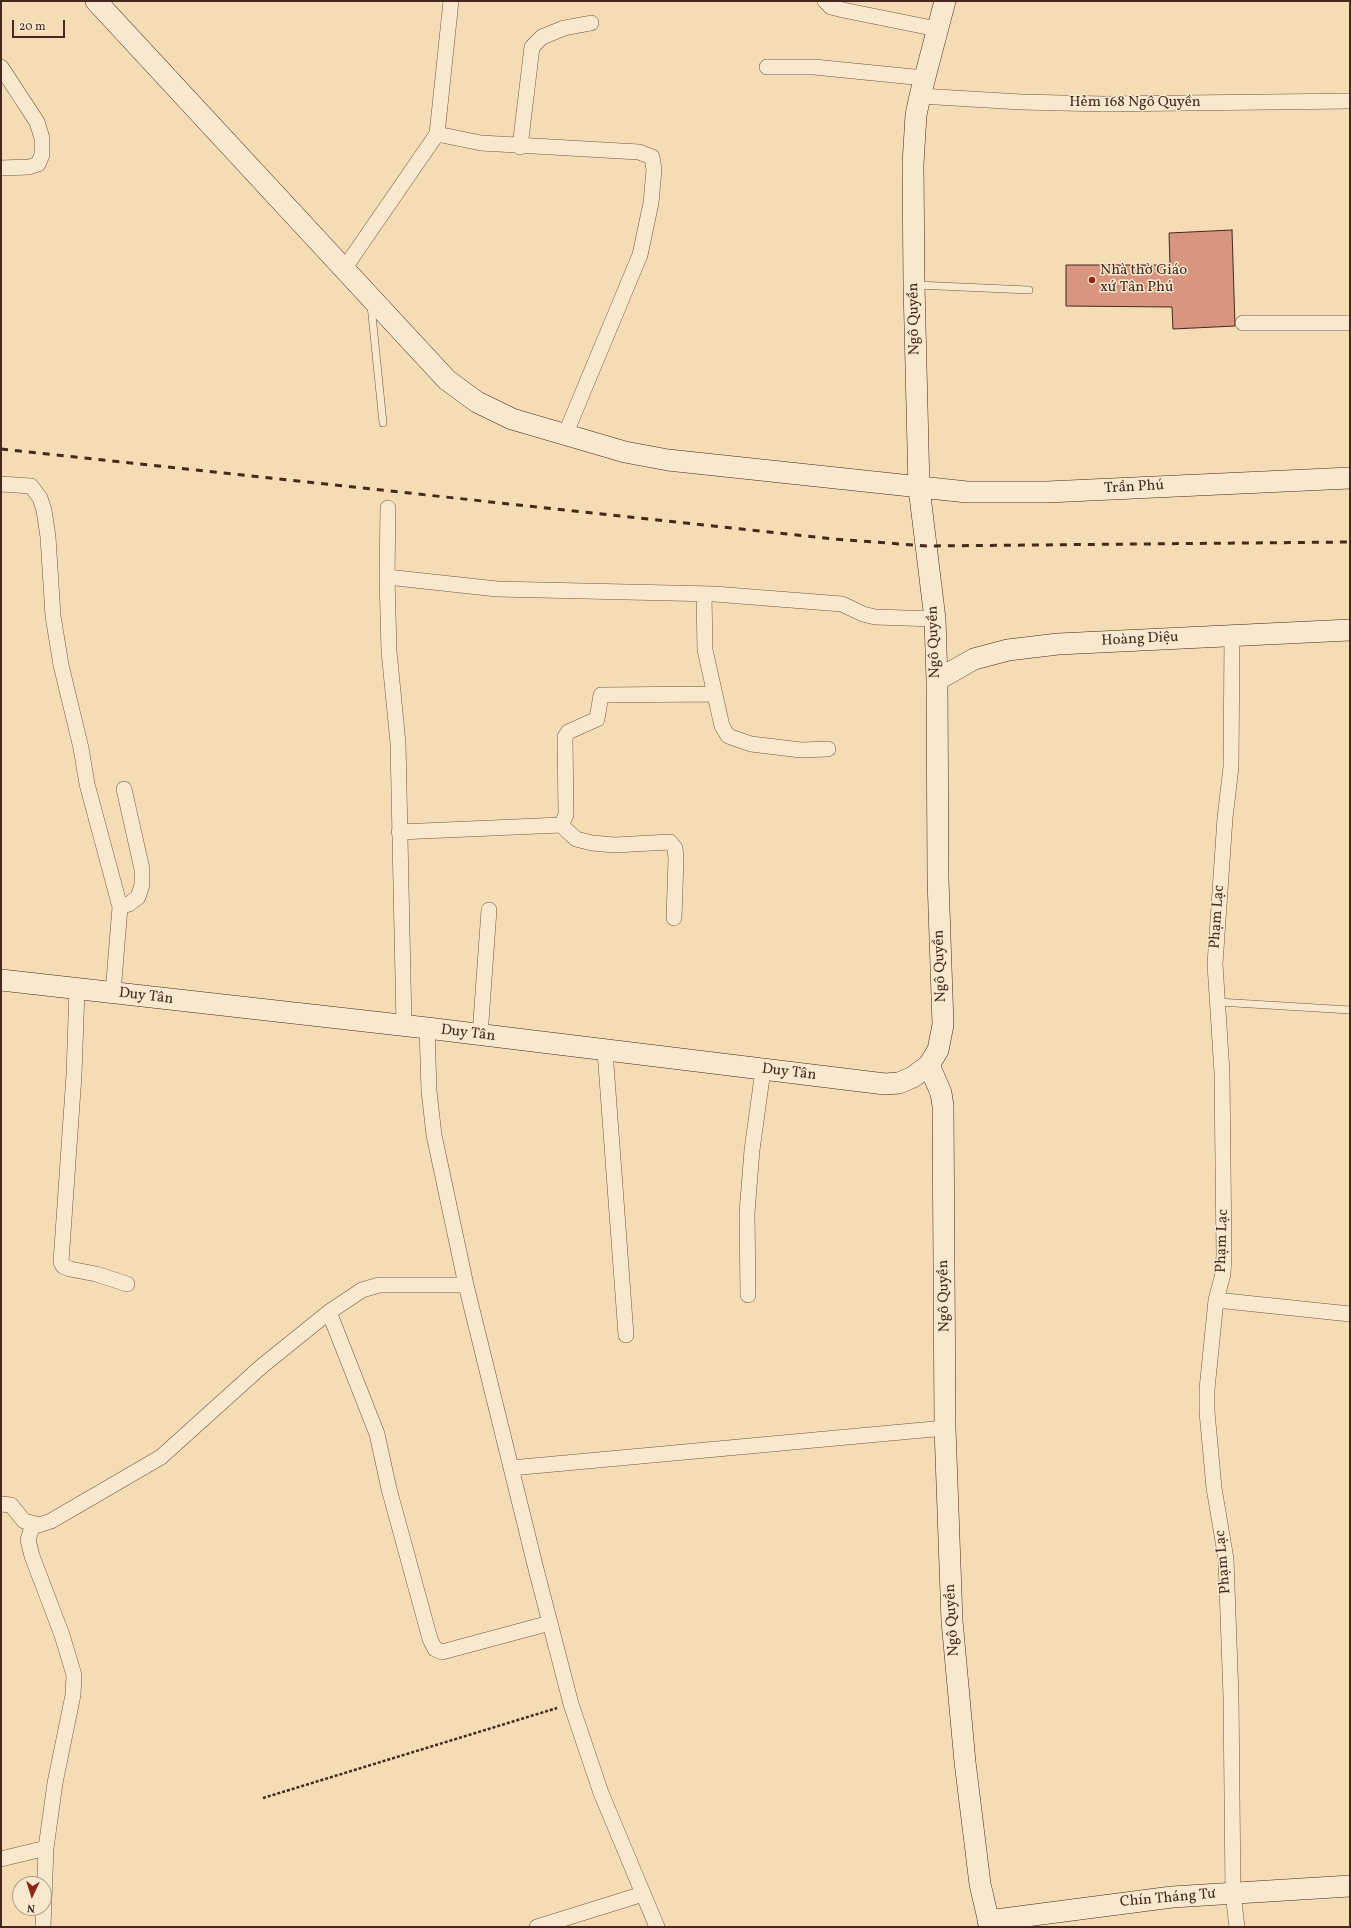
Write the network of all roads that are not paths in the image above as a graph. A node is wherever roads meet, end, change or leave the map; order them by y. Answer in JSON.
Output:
{"nodes":[{"id":1,"x":96,"y":1,"type":"edge"},
{"id":2,"x":451,"y":1,"type":"edge"},
{"id":3,"x":825,"y":1,"type":"edge"},
{"id":4,"x":946,"y":1,"type":"edge"},
{"id":5,"x":592,"y":23,"type":"dead end"},
{"id":6,"x":937,"y":29,"type":"junction"},
{"id":7,"x":1,"y":67,"type":"edge"},
{"id":8,"x":767,"y":67,"type":"dead end"},
{"id":9,"x":922,"y":87,"type":"junction"},
{"id":10,"x":1350,"y":101,"type":"edge"},
{"id":11,"x":437,"y":134,"type":"junction"},
{"id":12,"x":520,"y":147,"type":"junction"},
{"id":13,"x":1,"y":168,"type":"edge"},
{"id":14,"x":344,"y":270,"type":"junction"},
{"id":15,"x":914,"y":285,"type":"junction"},
{"id":16,"x":1029,"y":290,"type":"dead end"},
{"id":17,"x":370,"y":297,"type":"junction"},
{"id":18,"x":1243,"y":323,"type":"dead end"},
{"id":19,"x":1350,"y":323,"type":"edge"},
{"id":20,"x":383,"y":423,"type":"dead end"},
{"id":21,"x":565,"y":435,"type":"junction"},
{"id":22,"x":1350,"y":478,"type":"edge"},
{"id":23,"x":1,"y":484,"type":"edge"},
{"id":24,"x":919,"y":488,"type":"junction"},
{"id":25,"x":388,"y":508,"type":"dead end"},
{"id":26,"x":387,"y":577,"type":"junction"},
{"id":27,"x":704,"y":594,"type":"junction"},
{"id":28,"x":935,"y":619,"type":"junction"},
{"id":29,"x":1350,"y":630,"type":"edge"},
{"id":30,"x":1232,"y":635,"type":"junction"},
{"id":31,"x":937,"y":680,"type":"junction"},
{"id":32,"x":714,"y":694,"type":"junction"},
{"id":33,"x":828,"y":749,"type":"dead end"},
{"id":34,"x":124,"y":789,"type":"dead end"},
{"id":35,"x":561,"y":825,"type":"junction"},
{"id":36,"x":400,"y":832,"type":"junction"},
{"id":37,"x":120,"y":907,"type":"junction"},
{"id":38,"x":488,"y":910,"type":"dead end"},
{"id":39,"x":674,"y":918,"type":"dead end"},
{"id":40,"x":1,"y":980,"type":"edge"},
{"id":41,"x":77,"y":989,"type":"junction"},
{"id":42,"x":113,"y":993,"type":"junction"},
{"id":43,"x":1218,"y":1002,"type":"junction"},
{"id":44,"x":1350,"y":1010,"type":"edge"},
{"id":45,"x":404,"y":1026,"type":"junction"},
{"id":46,"x":428,"y":1028,"type":"junction"},
{"id":47,"x":480,"y":1035,"type":"junction"},
{"id":48,"x":606,"y":1051,"type":"junction"},
{"id":49,"x":929,"y":1065,"type":"junction"},
{"id":50,"x":763,"y":1070,"type":"junction"},
{"id":51,"x":127,"y":1284,"type":"dead end"},
{"id":52,"x":466,"y":1285,"type":"junction"},
{"id":53,"x":748,"y":1295,"type":"dead end"},
{"id":54,"x":1216,"y":1300,"type":"junction"},
{"id":55,"x":329,"y":1312,"type":"junction"},
{"id":56,"x":1350,"y":1314,"type":"edge"},
{"id":57,"x":626,"y":1335,"type":"dead end"},
{"id":58,"x":945,"y":1428,"type":"junction"},
{"id":59,"x":511,"y":1468,"type":"junction"},
{"id":60,"x":1,"y":1504,"type":"edge"},
{"id":61,"x":33,"y":1524,"type":"junction"},
{"id":62,"x":550,"y":1623,"type":"junction"},
{"id":63,"x":46,"y":1848,"type":"junction"},
{"id":64,"x":1,"y":1859,"type":"edge"},
{"id":65,"x":1350,"y":1886,"type":"edge"},
{"id":66,"x":1233,"y":1893,"type":"junction"},
{"id":67,"x":644,"y":1894,"type":"junction"},
{"id":68,"x":989,"y":1924,"type":"edge"},
{"id":69,"x":43,"y":1927,"type":"edge"},
{"id":70,"x":537,"y":1927,"type":"edge"},
{"id":71,"x":657,"y":1927,"type":"edge"},
{"id":72,"x":1237,"y":1927,"type":"edge"}],
"edges":[{"from":1,"to":14,"type":"street","name":"Trần Phú"},
{"from":2,"to":11,"type":"street"},
{"from":3,"to":6,"type":"street"},
{"from":4,"to":6,"type":"street","name":"Ngô Quyền"},
{"from":5,"to":12,"type":"street"},
{"from":6,"to":9,"type":"street","name":"Ngô Quyền"},
{"from":7,"to":13,"type":"street"},
{"from":8,"to":9,"type":"street","name":"Hẻm 168 Ngô Quyền"},
{"from":9,"to":10,"type":"street","name":"Hẻm 168 Ngô Quyền"},
{"from":9,"to":15,"type":"street","name":"Ngô Quyền"},
{"from":11,"to":12,"type":"street"},
{"from":11,"to":14,"type":"street"},
{"from":12,"to":21,"type":"street"},
{"from":14,"to":17,"type":"street","name":"Trần Phú"},
{"from":15,"to":16,"type":"lane"},
{"from":15,"to":24,"type":"street","name":"Ngô Quyền"},
{"from":17,"to":20,"type":"lane"},
{"from":17,"to":21,"type":"street","name":"Trần Phú"},
{"from":18,"to":19,"type":"street"},
{"from":21,"to":24,"type":"street","name":"Trần Phú"},
{"from":22,"to":24,"type":"street","name":"Trần Phú"},
{"from":23,"to":37,"type":"street"},
{"from":24,"to":28,"type":"street","name":"Ngô Quyền"},
{"from":25,"to":26,"type":"street"},
{"from":26,"to":27,"type":"street"},
{"from":26,"to":36,"type":"street"},
{"from":27,"to":28,"type":"street"},
{"from":27,"to":32,"type":"street"},
{"from":28,"to":31,"type":"street","name":"Ngô Quyền"},
{"from":29,"to":30,"type":"street","name":"Hoàng Diệu"},
{"from":30,"to":31,"type":"street","name":"Hoàng Diệu"},
{"from":30,"to":43,"type":"street","name":"Phạm Lạc"},
{"from":31,"to":49,"type":"street","name":"Ngô Quyền"},
{"from":32,"to":33,"type":"street"},
{"from":32,"to":35,"type":"street"},
{"from":34,"to":37,"type":"street"},
{"from":35,"to":36,"type":"street"},
{"from":35,"to":39,"type":"street"},
{"from":36,"to":45,"type":"street"},
{"from":37,"to":42,"type":"street"},
{"from":38,"to":47,"type":"street"},
{"from":40,"to":41,"type":"street","name":"Duy Tân"},
{"from":41,"to":42,"type":"street","name":"Duy Tân"},
{"from":41,"to":51,"type":"street"},
{"from":42,"to":45,"type":"street","name":"Duy Tân"},
{"from":43,"to":44,"type":"lane"},
{"from":43,"to":54,"type":"street","name":"Phạm Lạc"},
{"from":45,"to":46,"type":"street","name":"Duy Tân"},
{"from":46,"to":47,"type":"street","name":"Duy Tân"},
{"from":46,"to":52,"type":"street"},
{"from":47,"to":48,"type":"street","name":"Duy Tân"},
{"from":48,"to":50,"type":"street","name":"Duy Tân"},
{"from":48,"to":57,"type":"street"},
{"from":49,"to":50,"type":"street","name":"Duy Tân"},
{"from":49,"to":58,"type":"street","name":"Ngô Quyền"},
{"from":50,"to":53,"type":"street"},
{"from":52,"to":55,"type":"street"},
{"from":52,"to":59,"type":"street"},
{"from":54,"to":56,"type":"street"},
{"from":54,"to":66,"type":"street","name":"Phạm Lạc"},
{"from":55,"to":61,"type":"street"},
{"from":55,"to":62,"type":"street"},
{"from":58,"to":59,"type":"street"},
{"from":58,"to":68,"type":"street","name":"Ngô Quyền"},
{"from":59,"to":62,"type":"street"},
{"from":60,"to":61,"type":"street"},
{"from":61,"to":63,"type":"street"},
{"from":62,"to":67,"type":"street"},
{"from":63,"to":64,"type":"street"},
{"from":63,"to":69,"type":"street"},
{"from":65,"to":66,"type":"street","name":"Chín Tháng Tư"},
{"from":66,"to":68,"type":"street","name":"Chín Tháng Tư"},
{"from":66,"to":72,"type":"street","name":"Phạm Lạc"},
{"from":67,"to":70,"type":"street"},
{"from":67,"to":71,"type":"street"}]}
